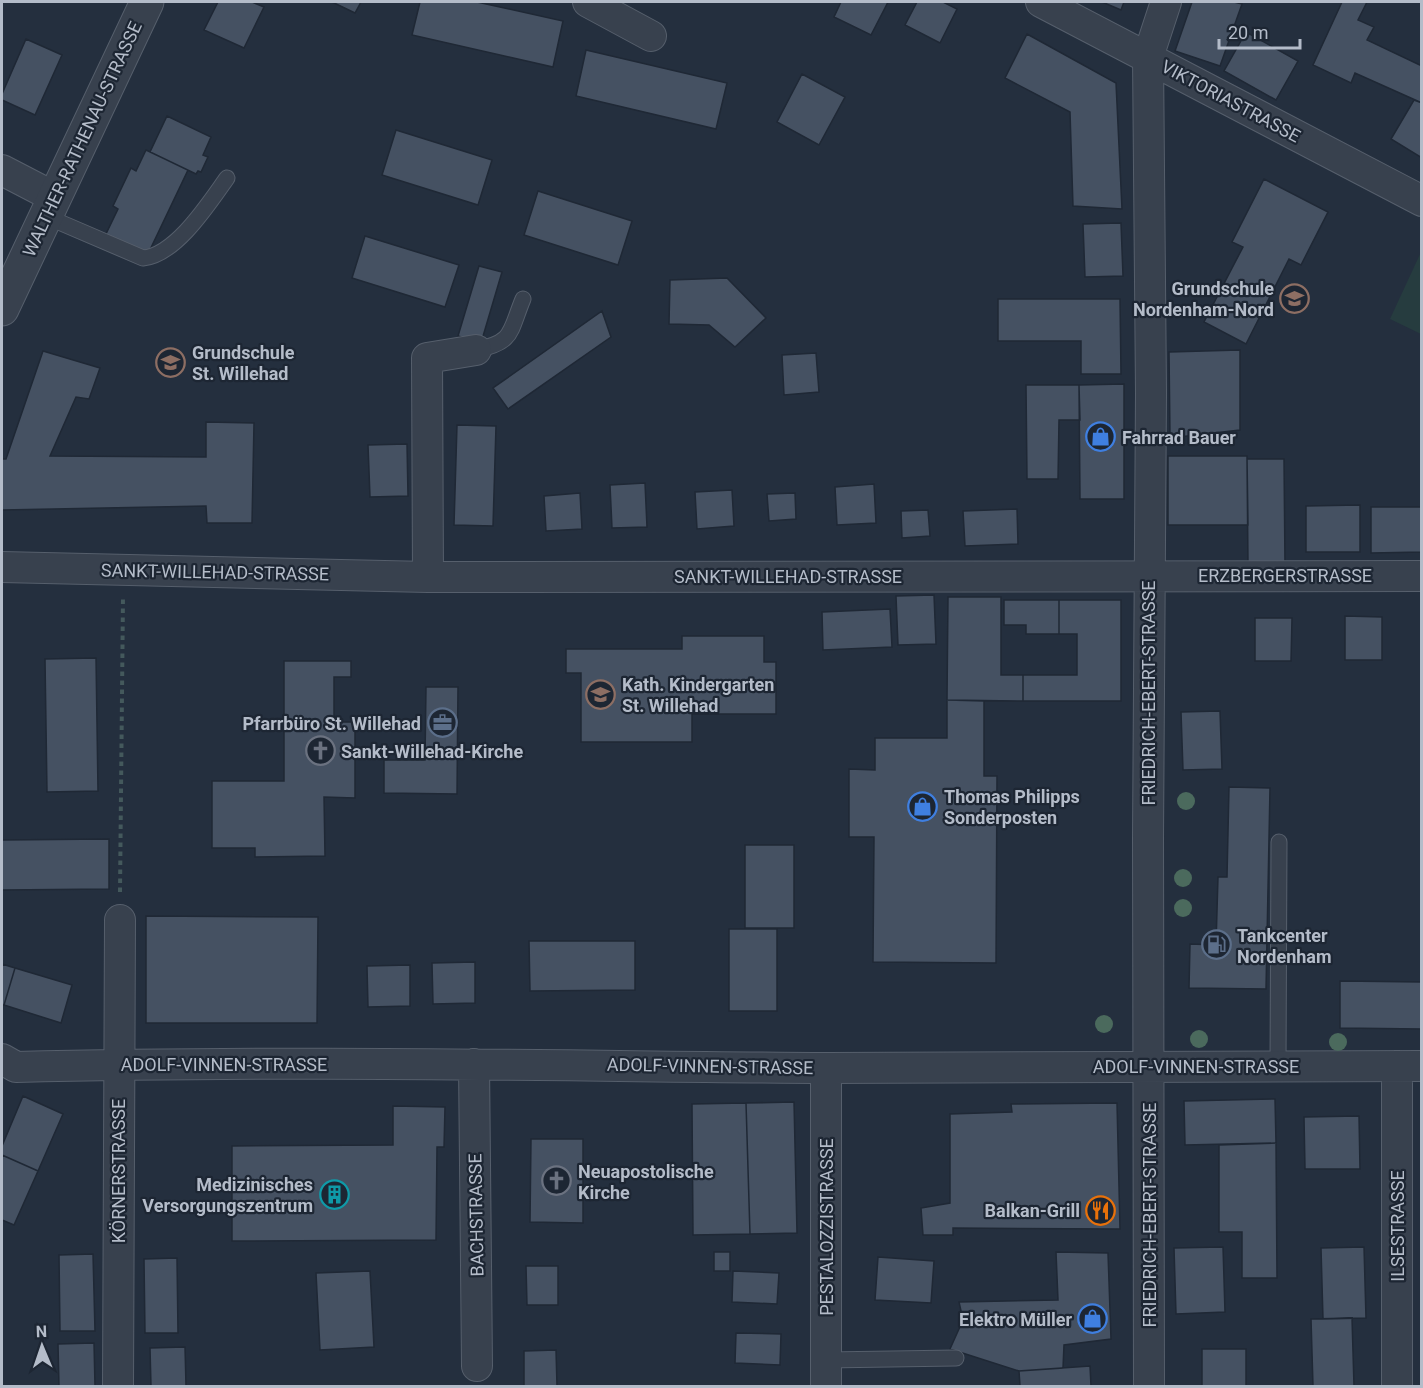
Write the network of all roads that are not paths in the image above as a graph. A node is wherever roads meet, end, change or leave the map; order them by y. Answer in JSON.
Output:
{"nodes":[{"id":1,"x":147,"y":2,"type":"edge"},
{"id":2,"x":588,"y":2,"type":"edge"},
{"id":3,"x":1041,"y":2,"type":"edge"},
{"id":4,"x":1166,"y":2,"type":"edge"},
{"id":5,"x":651,"y":36,"type":"dead end"},
{"id":6,"x":1148,"y":57,"type":"junction"},
{"id":7,"x":2,"y":170,"type":"edge"},
{"id":8,"x":227,"y":178,"type":"dead end"},
{"id":9,"x":1422,"y":201,"type":"edge"},
{"id":10,"x":50,"y":207,"type":"junction"},
{"id":11,"x":523,"y":299,"type":"dead end"},
{"id":12,"x":2,"y":309,"type":"edge"},
{"id":13,"x":476,"y":350,"type":"joint"},
{"id":14,"x":2,"y":567,"type":"edge"},
{"id":15,"x":1149,"y":575,"type":"junction"},
{"id":16,"x":1422,"y":576,"type":"edge"},
{"id":17,"x":428,"y":577,"type":"junction"},
{"id":18,"x":1279,"y":842,"type":"dead end"},
{"id":19,"x":120,"y":920,"type":"road end"},
{"id":20,"x":118,"y":1064,"type":"junction"},
{"id":21,"x":474,"y":1064,"type":"junction"},
{"id":22,"x":1149,"y":1066,"type":"junction"},
{"id":23,"x":1278,"y":1066,"type":"junction"},
{"id":24,"x":1409,"y":1066,"type":"edge"},
{"id":25,"x":826,"y":1068,"type":"junction"},
{"id":26,"x":6,"y":1070,"type":"edge"},
{"id":27,"x":956,"y":1358,"type":"dead end"},
{"id":28,"x":477,"y":1366,"type":"dead end"},
{"id":29,"x":826,"y":1373,"type":"edge"},
{"id":30,"x":117,"y":1386,"type":"edge"},
{"id":31,"x":1149,"y":1386,"type":"edge"},
{"id":32,"x":1397,"y":1386,"type":"edge"}],
"edges":[{"from":1,"to":10,"type":"street","name":"WALTHER-RATHENAU-STRASSE"},
{"from":2,"to":5,"type":"street"},
{"from":3,"to":6,"type":"street","name":"VIKTORIASTRASSE"},
{"from":4,"to":6,"type":"street","name":"FRIEDRICH-EBERT-STRASSE"},
{"from":6,"to":9,"type":"street","name":"VIKTORIASTRASSE"},
{"from":6,"to":15,"type":"street","name":"FRIEDRICH-EBERT-STRASSE"},
{"from":7,"to":10,"type":"street"},
{"from":8,"to":10,"type":"lane"},
{"from":10,"to":12,"type":"street","name":"WALTHER-RATHENAU-STRASSE"},
{"from":11,"to":13,"type":"lane"},
{"from":13,"to":17,"type":"street"},
{"from":14,"to":17,"type":"street","name":"SANKT-WILLEHAD-STRASSE"},
{"from":15,"to":16,"type":"street","name":"ERZBERGERSTRASSE"},
{"from":15,"to":17,"type":"street","name":"SANKT-WILLEHAD-STRASSE"},
{"from":15,"to":22,"type":"street","name":"FRIEDRICH-EBERT-STRASSE"},
{"from":18,"to":23,"type":"lane"},
{"from":19,"to":20,"type":"street","name":"KÖRNERSTRASSE"},
{"from":20,"to":21,"type":"street","name":"ADOLF-VINNEN-STRASSE"},
{"from":20,"to":26,"type":"street","name":"ADOLF-VINNEN-STRASSE"},
{"from":20,"to":30,"type":"street","name":"KÖRNERSTRASSE"},
{"from":21,"to":25,"type":"street","name":"ADOLF-VINNEN-STRASSE"},
{"from":21,"to":28,"type":"street","name":"BACHSTRASSE"},
{"from":22,"to":23,"type":"street","name":"ADOLF-VINNEN-STRASSE"},
{"from":22,"to":25,"type":"street","name":"ADOLF-VINNEN-STRASSE"},
{"from":22,"to":31,"type":"street","name":"FRIEDRICH-EBERT-STRASSE"},
{"from":23,"to":24,"type":"street","name":"ADOLF-VINNEN-STRASSE"},
{"from":24,"to":32,"type":"street","name":"ILSESTRASSE"},
{"from":25,"to":29,"type":"street","name":"PESTALOZZISTRASSE"},
{"from":27,"to":29,"type":"lane"}]}
